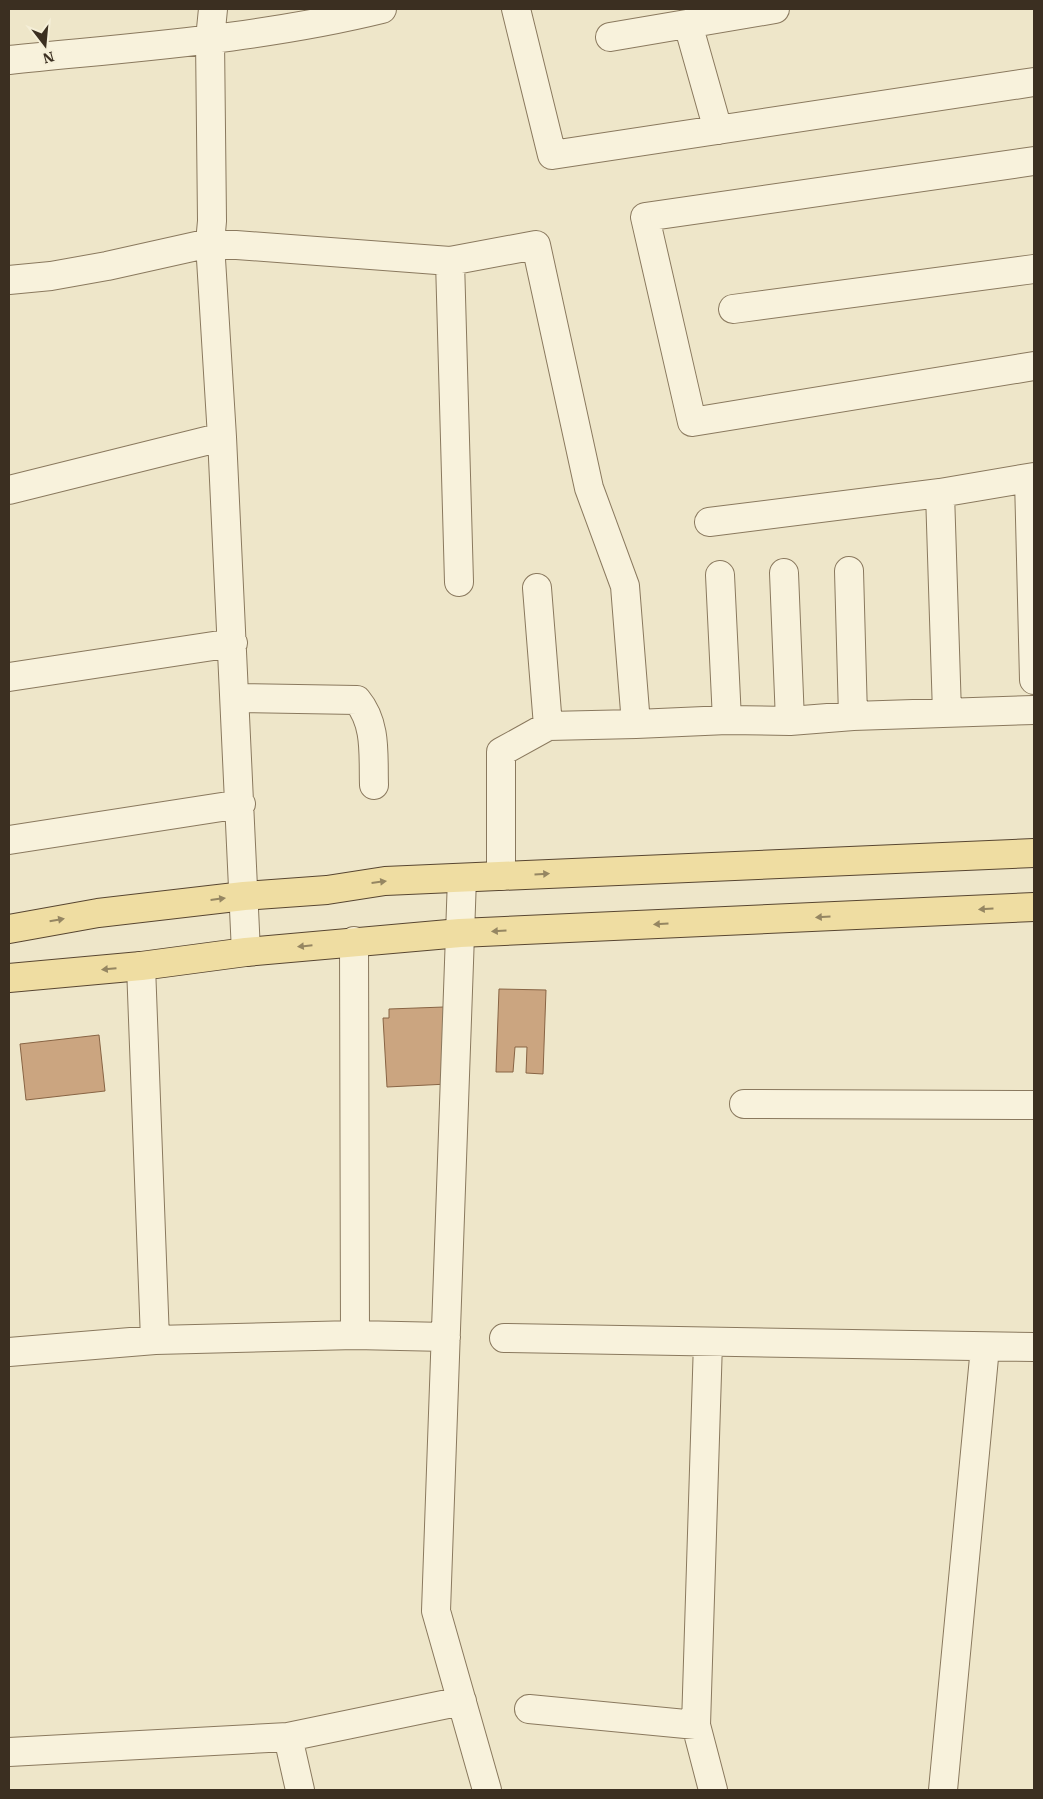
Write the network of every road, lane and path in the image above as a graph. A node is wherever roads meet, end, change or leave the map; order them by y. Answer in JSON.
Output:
{"nodes":[{"id":1,"x":213,"y":9,"type":"edge"},
{"id":2,"x":382,"y":9,"type":"edge"},
{"id":3,"x":516,"y":9,"type":"edge"},
{"id":4,"x":776,"y":9,"type":"edge"},
{"id":5,"x":688,"y":24,"type":"junction"},
{"id":6,"x":610,"y":37,"type":"dead end"},
{"id":7,"x":210,"y":39,"type":"junction"},
{"id":8,"x":9,"y":60,"type":"edge"},
{"id":9,"x":1034,"y":82,"type":"edge"},
{"id":10,"x":718,"y":130,"type":"junction"},
{"id":11,"x":1034,"y":161,"type":"edge"},
{"id":12,"x":210,"y":243,"type":"junction"},
{"id":13,"x":450,"y":261,"type":"junction"},
{"id":14,"x":1034,"y":269,"type":"edge"},
{"id":15,"x":9,"y":280,"type":"edge"},
{"id":16,"x":733,"y":309,"type":"dead end"},
{"id":17,"x":1034,"y":366,"type":"edge"},
{"id":18,"x":222,"y":437,"type":"junction"},
{"id":19,"x":1032,"y":478,"type":"edge"},
{"id":20,"x":9,"y":490,"type":"edge"},
{"id":21,"x":940,"y":492,"type":"junction"},
{"id":22,"x":709,"y":522,"type":"dead end"},
{"id":23,"x":848,"y":571,"type":"dead end"},
{"id":24,"x":784,"y":573,"type":"dead end"},
{"id":25,"x":720,"y":576,"type":"dead end"},
{"id":26,"x":459,"y":582,"type":"dead end"},
{"id":27,"x":537,"y":588,"type":"dead end"},
{"id":28,"x":233,"y":643,"type":"junction"},
{"id":29,"x":9,"y":677,"type":"edge"},
{"id":30,"x":1034,"y":680,"type":"edge"},
{"id":31,"x":235,"y":698,"type":"junction"},
{"id":32,"x":1034,"y":710,"type":"edge"},
{"id":33,"x":947,"y":713,"type":"junction"},
{"id":34,"x":853,"y":716,"type":"junction"},
{"id":35,"x":726,"y":720,"type":"junction"},
{"id":36,"x":790,"y":721,"type":"junction"},
{"id":37,"x":636,"y":724,"type":"junction"},
{"id":38,"x":548,"y":726,"type":"junction"},
{"id":39,"x":374,"y":784,"type":"dead end"},
{"id":40,"x":241,"y":804,"type":"junction"},
{"id":41,"x":9,"y":840,"type":"edge"},
{"id":42,"x":1034,"y":853,"type":"edge"},
{"id":43,"x":501,"y":876,"type":"junction"},
{"id":44,"x":462,"y":878,"type":"junction"},
{"id":45,"x":244,"y":896,"type":"junction"},
{"id":46,"x":1034,"y":907,"type":"edge"},
{"id":47,"x":9,"y":929,"type":"edge"},
{"id":48,"x":460,"y":933,"type":"junction"},
{"id":49,"x":354,"y":941,"type":"junction"},
{"id":50,"x":246,"y":952,"type":"junction"},
{"id":51,"x":141,"y":966,"type":"junction"},
{"id":52,"x":9,"y":978,"type":"edge"},
{"id":53,"x":744,"y":1104,"type":"dead end"},
{"id":54,"x":1034,"y":1105,"type":"edge"},
{"id":55,"x":355,"y":1335,"type":"junction"},
{"id":56,"x":446,"y":1338,"type":"junction"},
{"id":57,"x":504,"y":1338,"type":"dead end"},
{"id":58,"x":155,"y":1340,"type":"junction"},
{"id":59,"x":708,"y":1342,"type":"junction"},
{"id":60,"x":985,"y":1347,"type":"junction"},
{"id":61,"x":1034,"y":1348,"type":"edge"},
{"id":62,"x":9,"y":1352,"type":"edge"},
{"id":63,"x":462,"y":1702,"type":"junction"},
{"id":64,"x":529,"y":1709,"type":"dead end"},
{"id":65,"x":696,"y":1725,"type":"junction"},
{"id":66,"x":288,"y":1737,"type":"junction"},
{"id":67,"x":9,"y":1752,"type":"edge"},
{"id":68,"x":300,"y":1790,"type":"edge"},
{"id":69,"x":487,"y":1790,"type":"edge"},
{"id":70,"x":713,"y":1790,"type":"edge"},
{"id":71,"x":944,"y":1790,"type":"edge"}],
"edges":[{"from":1,"to":7,"type":"street"},
{"from":2,"to":7,"type":"street"},
{"from":3,"to":10,"type":"street"},
{"from":4,"to":5,"type":"street"},
{"from":5,"to":6,"type":"street"},
{"from":5,"to":10,"type":"street"},
{"from":7,"to":8,"type":"street"},
{"from":7,"to":12,"type":"street"},
{"from":9,"to":10,"type":"street"},
{"from":11,"to":17,"type":"street"},
{"from":12,"to":13,"type":"street"},
{"from":12,"to":15,"type":"street"},
{"from":12,"to":18,"type":"street"},
{"from":13,"to":26,"type":"street"},
{"from":13,"to":37,"type":"street"},
{"from":14,"to":16,"type":"street"},
{"from":18,"to":20,"type":"street"},
{"from":18,"to":28,"type":"street"},
{"from":19,"to":21,"type":"street"},
{"from":19,"to":30,"type":"street"},
{"from":21,"to":22,"type":"street"},
{"from":21,"to":33,"type":"street"},
{"from":23,"to":34,"type":"street"},
{"from":24,"to":36,"type":"street"},
{"from":25,"to":35,"type":"street"},
{"from":27,"to":38,"type":"street"},
{"from":28,"to":29,"type":"street"},
{"from":28,"to":31,"type":"street"},
{"from":31,"to":39,"type":"street"},
{"from":31,"to":40,"type":"street"},
{"from":32,"to":33,"type":"street"},
{"from":33,"to":34,"type":"street"},
{"from":34,"to":36,"type":"street"},
{"from":35,"to":36,"type":"street"},
{"from":35,"to":37,"type":"street"},
{"from":37,"to":38,"type":"street"},
{"from":38,"to":43,"type":"street"},
{"from":40,"to":41,"type":"street"},
{"from":40,"to":45,"type":"street"},
{"from":43,"to":42,"type":"main road","one_way":true},
{"from":43,"to":44,"type":"main road"},
{"from":45,"to":44,"type":"main road","one_way":true},
{"from":44,"to":48,"type":"street"},
{"from":47,"to":45,"type":"main road","one_way":true},
{"from":45,"to":50,"type":"street"},
{"from":46,"to":48,"type":"main road","one_way":true},
{"from":48,"to":49,"type":"main road"},
{"from":48,"to":56,"type":"street"},
{"from":49,"to":50,"type":"main road","one_way":true},
{"from":49,"to":55,"type":"street"},
{"from":50,"to":51,"type":"main road"},
{"from":51,"to":52,"type":"main road","one_way":true},
{"from":51,"to":58,"type":"street"},
{"from":53,"to":54,"type":"street"},
{"from":55,"to":56,"type":"street"},
{"from":55,"to":58,"type":"street"},
{"from":56,"to":63,"type":"street"},
{"from":57,"to":59,"type":"street"},
{"from":58,"to":62,"type":"street"},
{"from":59,"to":60,"type":"street"},
{"from":59,"to":65,"type":"street"},
{"from":60,"to":61,"type":"street"},
{"from":60,"to":71,"type":"street"},
{"from":63,"to":66,"type":"street"},
{"from":63,"to":69,"type":"street"},
{"from":64,"to":65,"type":"street"},
{"from":65,"to":70,"type":"street"},
{"from":66,"to":67,"type":"street"},
{"from":66,"to":68,"type":"street"}]}
